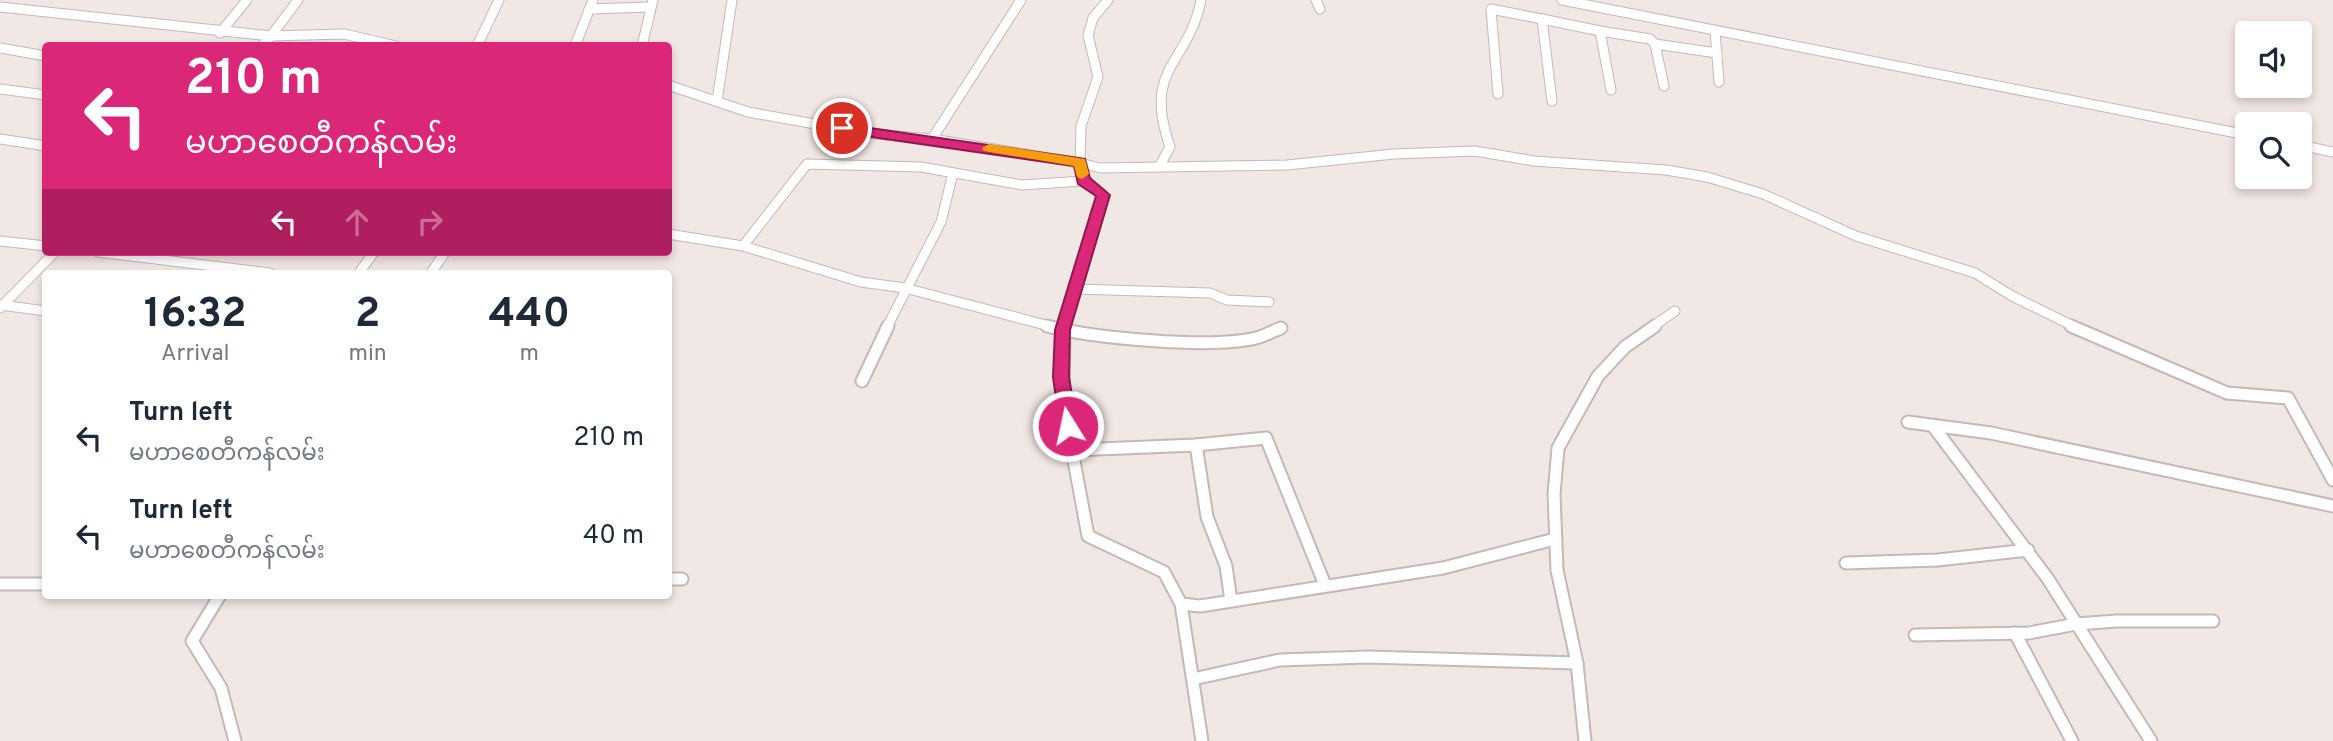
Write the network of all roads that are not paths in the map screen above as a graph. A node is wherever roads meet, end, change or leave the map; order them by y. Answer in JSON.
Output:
{"nodes":[{"id":1,"x":247,"y":0,"type":"edge"},
{"id":2,"x":298,"y":0,"type":"edge"},
{"id":3,"x":499,"y":0,"type":"edge"},
{"id":4,"x":732,"y":0,"type":"edge"},
{"id":5,"x":1021,"y":0,"type":"edge"},
{"id":6,"x":1108,"y":0,"type":"edge"},
{"id":7,"x":1201,"y":0,"type":"edge"},
{"id":8,"x":1316,"y":0,"type":"edge"},
{"id":9,"x":1562,"y":0,"type":"edge"},
{"id":10,"x":591,"y":4,"type":"edge"},
{"id":11,"x":652,"y":4,"type":"edge"},
{"id":12,"x":0,"y":7,"type":"edge"},
{"id":13,"x":1320,"y":9,"type":"dead end"},
{"id":14,"x":1542,"y":19,"type":"junction"},
{"id":15,"x":1600,"y":31,"type":"junction"},
{"id":16,"x":1715,"y":31,"type":"junction"},
{"id":17,"x":220,"y":33,"type":"junction"},
{"id":18,"x":271,"y":36,"type":"junction"},
{"id":19,"x":266,"y":42,"type":"edge"},
{"id":20,"x":379,"y":42,"type":"edge"},
{"id":21,"x":479,"y":42,"type":"edge"},
{"id":22,"x":577,"y":42,"type":"edge"},
{"id":23,"x":643,"y":42,"type":"edge"},
{"id":24,"x":1656,"y":44,"type":"junction"},
{"id":25,"x":4,"y":49,"type":"edge"},
{"id":26,"x":1717,"y":52,"type":"junction"},
{"id":27,"x":42,"y":55,"type":"edge"},
{"id":28,"x":0,"y":58,"type":"edge"},
{"id":29,"x":1719,"y":82,"type":"dead end"},
{"id":30,"x":672,"y":86,"type":"edge"},
{"id":31,"x":1664,"y":86,"type":"dead end"},
{"id":32,"x":0,"y":89,"type":"edge"},
{"id":33,"x":1611,"y":90,"type":"dead end"},
{"id":34,"x":42,"y":94,"type":"edge"},
{"id":35,"x":1498,"y":94,"type":"dead end"},
{"id":36,"x":717,"y":101,"type":"junction"},
{"id":37,"x":1552,"y":101,"type":"dead end"},
{"id":38,"x":2235,"y":133,"type":"edge"},
{"id":39,"x":0,"y":139,"type":"edge"},
{"id":40,"x":932,"y":139,"type":"junction"},
{"id":41,"x":42,"y":145,"type":"edge"},
{"id":42,"x":2312,"y":148,"type":"edge"},
{"id":43,"x":2333,"y":152,"type":"edge"},
{"id":44,"x":1080,"y":163,"type":"junction"},
{"id":45,"x":1159,"y":167,"type":"junction"},
{"id":46,"x":953,"y":173,"type":"junction"},
{"id":47,"x":1083,"y":181,"type":"junction"},
{"id":48,"x":672,"y":235,"type":"edge"},
{"id":49,"x":0,"y":241,"type":"edge"},
{"id":50,"x":42,"y":246,"type":"edge"},
{"id":51,"x":743,"y":246,"type":"junction"},
{"id":52,"x":51,"y":256,"type":"edge"},
{"id":53,"x":143,"y":256,"type":"edge"},
{"id":54,"x":248,"y":270,"type":"edge"},
{"id":55,"x":905,"y":288,"type":"junction"},
{"id":56,"x":1075,"y":289,"type":"junction"},
{"id":57,"x":1269,"y":302,"type":"dead end"},
{"id":58,"x":1,"y":306,"type":"edge"},
{"id":59,"x":42,"y":311,"type":"edge"},
{"id":60,"x":1675,"y":311,"type":"dead end"},
{"id":61,"x":1281,"y":328,"type":"dead end"},
{"id":62,"x":1063,"y":330,"type":"junction"},
{"id":63,"x":862,"y":381,"type":"dead end"},
{"id":64,"x":1908,"y":422,"type":"dead end"},
{"id":65,"x":1933,"y":426,"type":"junction"},
{"id":66,"x":1196,"y":445,"type":"junction"},
{"id":67,"x":1074,"y":450,"type":"junction"},
{"id":68,"x":2333,"y":480,"type":"edge"},
{"id":69,"x":2333,"y":506,"type":"edge"},
{"id":70,"x":1555,"y":539,"type":"junction"},
{"id":71,"x":2028,"y":550,"type":"junction"},
{"id":72,"x":1846,"y":563,"type":"dead end"},
{"id":73,"x":0,"y":584,"type":"edge"},
{"id":74,"x":42,"y":584,"type":"edge"},
{"id":75,"x":1325,"y":584,"type":"junction"},
{"id":76,"x":218,"y":599,"type":"edge"},
{"id":77,"x":1231,"y":601,"type":"junction"},
{"id":78,"x":1181,"y":604,"type":"junction"},
{"id":79,"x":2213,"y":621,"type":"dead end"},
{"id":80,"x":2076,"y":624,"type":"junction"},
{"id":81,"x":2015,"y":633,"type":"junction"},
{"id":82,"x":1915,"y":635,"type":"dead end"},
{"id":83,"x":1577,"y":663,"type":"junction"},
{"id":84,"x":1193,"y":679,"type":"junction"},
{"id":85,"x":235,"y":741,"type":"edge"},
{"id":86,"x":1202,"y":741,"type":"edge"},
{"id":87,"x":1585,"y":741,"type":"edge"},
{"id":88,"x":2072,"y":741,"type":"edge"},
{"id":89,"x":2151,"y":741,"type":"edge"}],
"edges":[{"from":1,"to":17,"type":"street"},
{"from":2,"to":18,"type":"street"},
{"from":3,"to":21,"type":"street"},
{"from":4,"to":36,"type":"street"},
{"from":5,"to":40,"type":"street"},
{"from":6,"to":44,"type":"street"},
{"from":7,"to":45,"type":"street"},
{"from":8,"to":13,"type":"street"},
{"from":9,"to":16,"type":"street"},
{"from":10,"to":11,"type":"street"},
{"from":10,"to":22,"type":"street"},
{"from":11,"to":23,"type":"street"},
{"from":12,"to":17,"type":"street"},
{"from":14,"to":15,"type":"street"},
{"from":14,"to":35,"type":"street"},
{"from":14,"to":37,"type":"street"},
{"from":15,"to":24,"type":"street"},
{"from":15,"to":33,"type":"street"},
{"from":16,"to":26,"type":"street"},
{"from":16,"to":38,"type":"street"},
{"from":17,"to":18,"type":"street"},
{"from":18,"to":19,"type":"street"},
{"from":18,"to":20,"type":"street"},
{"from":24,"to":26,"type":"street"},
{"from":24,"to":31,"type":"street"},
{"from":25,"to":27,"type":"street"},
{"from":25,"to":28,"type":"street"},
{"from":26,"to":29,"type":"street"},
{"from":30,"to":36,"type":"street"},
{"from":32,"to":34,"type":"street"},
{"from":36,"to":40,"type":"street"},
{"from":39,"to":41,"type":"street"},
{"from":40,"to":44,"type":"street"},
{"from":42,"to":43,"type":"street"},
{"from":44,"to":45,"type":"street"},
{"from":44,"to":47,"type":"street"},
{"from":45,"to":68,"type":"street"},
{"from":46,"to":47,"type":"street"},
{"from":46,"to":51,"type":"street"},
{"from":46,"to":55,"type":"street"},
{"from":47,"to":56,"type":"street"},
{"from":48,"to":51,"type":"street"},
{"from":49,"to":50,"type":"street"},
{"from":51,"to":55,"type":"street"},
{"from":52,"to":58,"type":"street"},
{"from":53,"to":54,"type":"street"},
{"from":55,"to":62,"type":"street"},
{"from":55,"to":63,"type":"street"},
{"from":56,"to":57,"type":"street"},
{"from":56,"to":62,"type":"street"},
{"from":58,"to":59,"type":"street"},
{"from":60,"to":70,"type":"street"},
{"from":61,"to":62,"type":"street"},
{"from":62,"to":67,"type":"street"},
{"from":64,"to":65,"type":"street"},
{"from":65,"to":69,"type":"street"},
{"from":65,"to":71,"type":"street"},
{"from":66,"to":67,"type":"street"},
{"from":66,"to":75,"type":"street"},
{"from":66,"to":77,"type":"street"},
{"from":67,"to":78,"type":"street"},
{"from":70,"to":75,"type":"street"},
{"from":70,"to":83,"type":"street"},
{"from":71,"to":72,"type":"street"},
{"from":71,"to":80,"type":"street"},
{"from":73,"to":74,"type":"street"},
{"from":75,"to":77,"type":"street"},
{"from":76,"to":85,"type":"street"},
{"from":77,"to":78,"type":"street"},
{"from":78,"to":84,"type":"street"},
{"from":79,"to":80,"type":"street"},
{"from":80,"to":81,"type":"street"},
{"from":80,"to":89,"type":"street"},
{"from":81,"to":82,"type":"street"},
{"from":81,"to":88,"type":"street"},
{"from":83,"to":84,"type":"street"},
{"from":83,"to":87,"type":"street"},
{"from":84,"to":86,"type":"street"}]}
